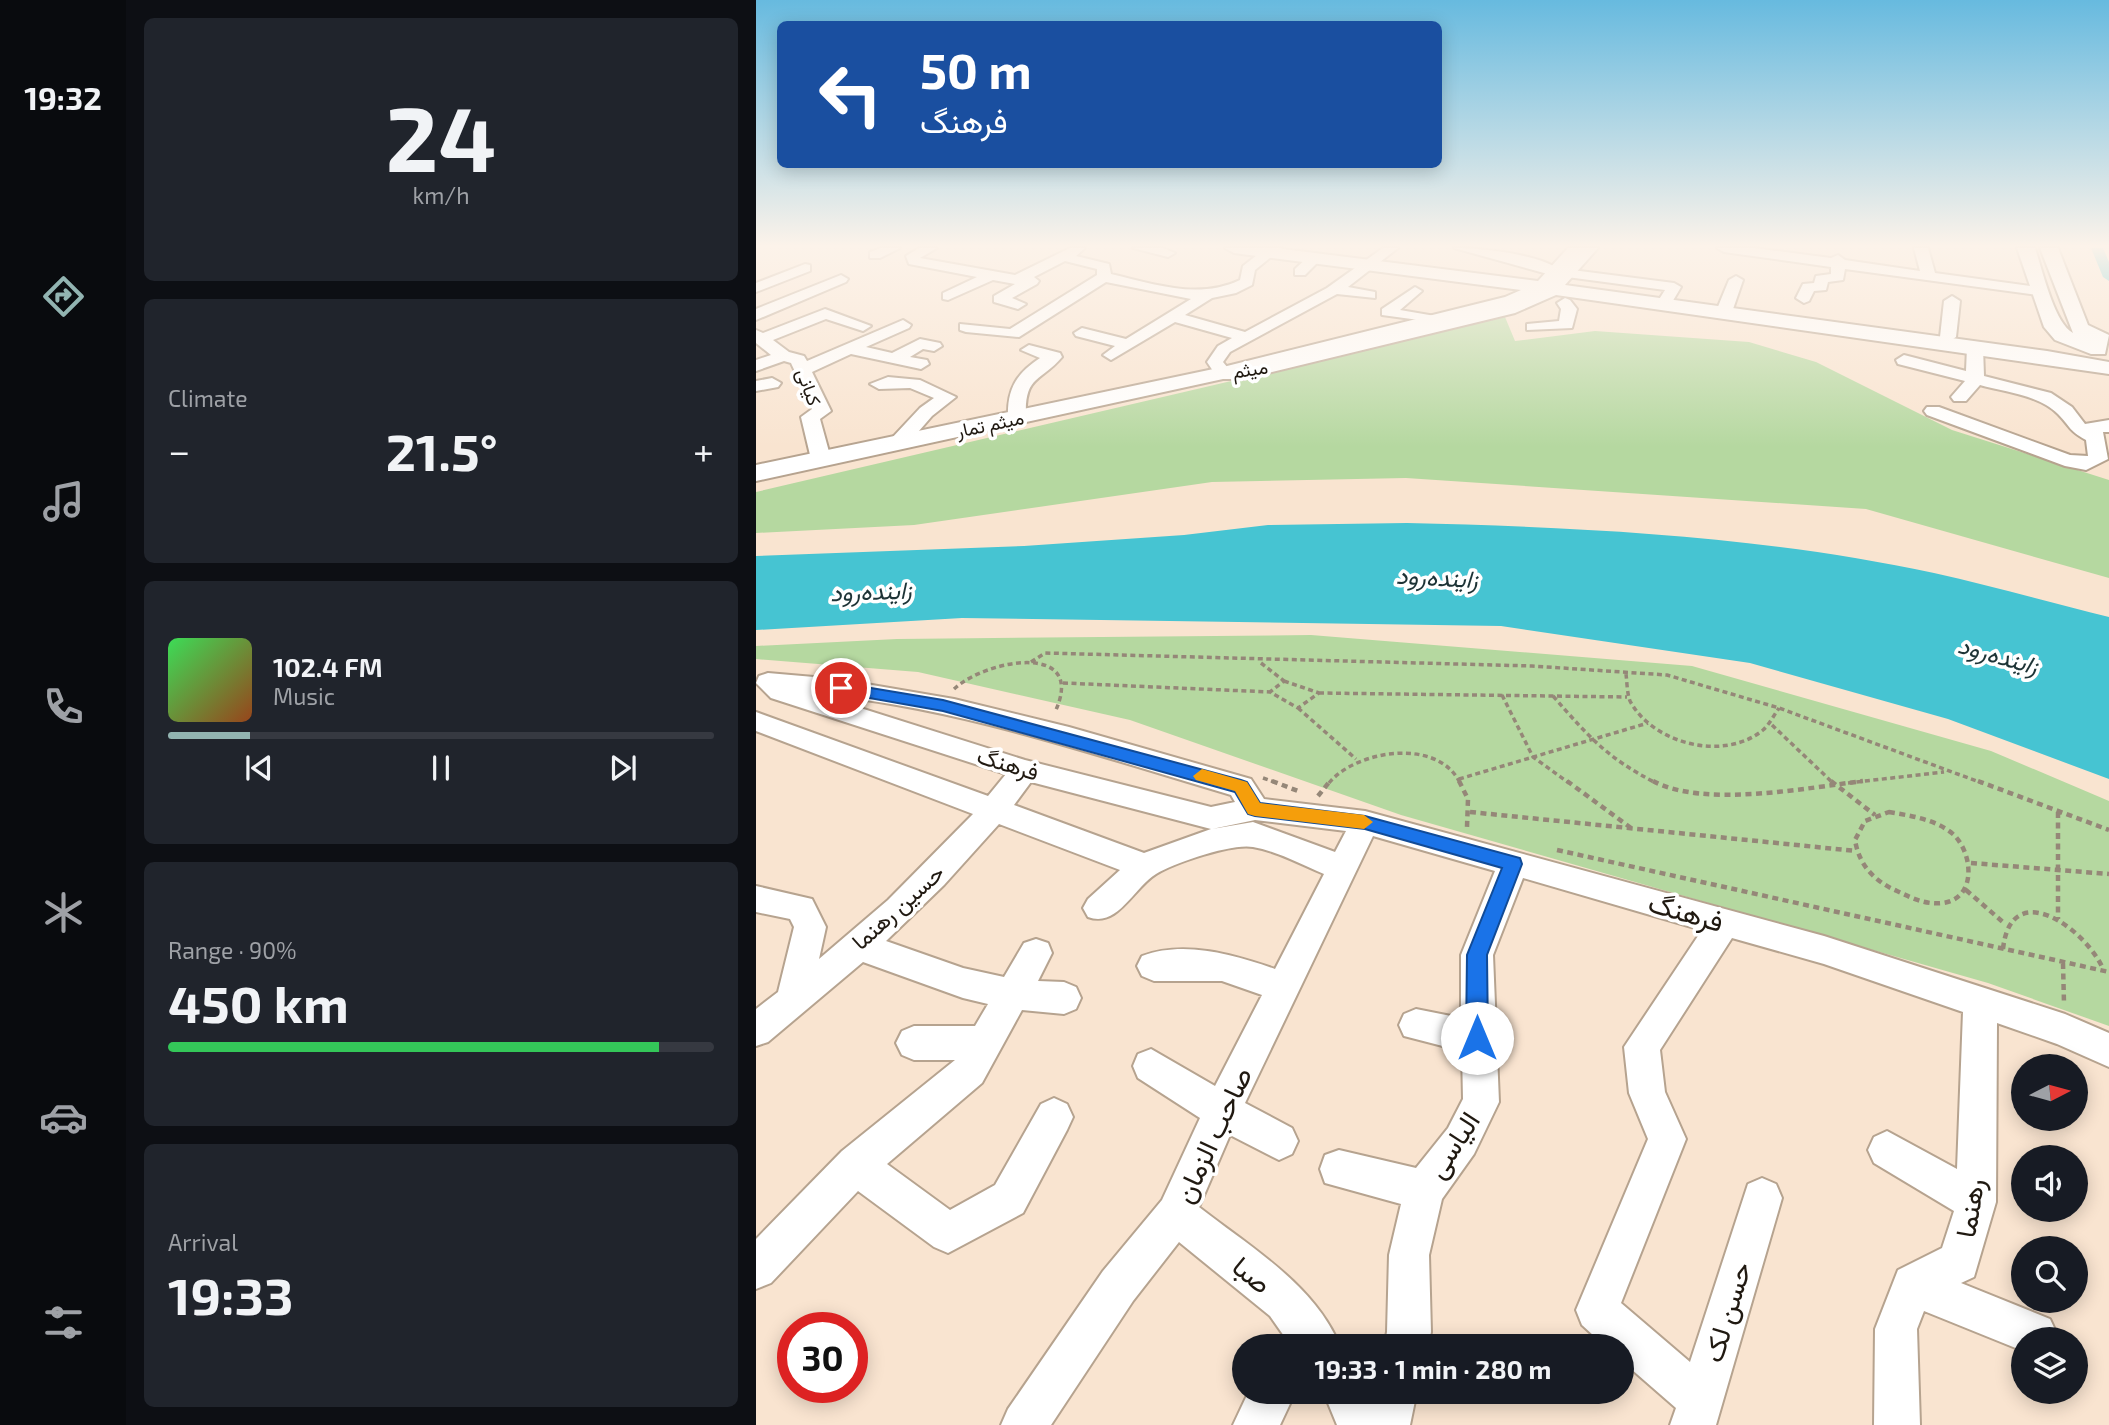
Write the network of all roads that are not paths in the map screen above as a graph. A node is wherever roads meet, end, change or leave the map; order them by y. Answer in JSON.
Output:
{"nodes":[{"id":1,"x":824,"y":314,"type":"edge"},
{"id":2,"x":827,"y":314,"type":"edge"},
{"id":3,"x":1044,"y":314,"type":"edge"},
{"id":4,"x":1178,"y":314,"type":"edge"},
{"id":5,"x":1287,"y":314,"type":"edge"},
{"id":6,"x":1402,"y":314,"type":"edge"},
{"id":7,"x":1456,"y":314,"type":"edge"},
{"id":8,"x":1485,"y":314,"type":"edge"},
{"id":9,"x":1568,"y":314,"type":"edge"},
{"id":10,"x":1759,"y":314,"type":"edge"},
{"id":11,"x":1769,"y":314,"type":"edge"},
{"id":12,"x":1950,"y":314,"type":"edge"},
{"id":13,"x":2048,"y":314,"type":"edge"},
{"id":14,"x":2074,"y":314,"type":"edge"},
{"id":15,"x":1174,"y":317,"type":"junction"},
{"id":16,"x":1435,"y":320,"type":"junction"},
{"id":17,"x":903,"y":325,"type":"dead end"},
{"id":18,"x":863,"y":326,"type":"dead end"},
{"id":19,"x":966,"y":327,"type":"dead end"},
{"id":20,"x":1534,"y":327,"type":"dead end"},
{"id":21,"x":1082,"y":333,"type":"dead end"},
{"id":22,"x":757,"y":337,"type":"edge"},
{"id":23,"x":1246,"y":337,"type":"junction"},
{"id":24,"x":1948,"y":337,"type":"junction"},
{"id":25,"x":1911,"y":339,"type":"junction"},
{"id":26,"x":1128,"y":344,"type":"junction"},
{"id":27,"x":934,"y":345,"type":"dead end"},
{"id":28,"x":1975,"y":347,"type":"junction"},
{"id":29,"x":850,"y":349,"type":"junction"},
{"id":30,"x":1029,"y":350,"type":"dead end"},
{"id":31,"x":1111,"y":355,"type":"dead end"},
{"id":32,"x":783,"y":356,"type":"junction"},
{"id":33,"x":894,"y":359,"type":"junction"},
{"id":34,"x":2107,"y":359,"type":"edge"},
{"id":35,"x":921,"y":365,"type":"dead end"},
{"id":36,"x":756,"y":366,"type":"edge"},
{"id":37,"x":804,"y":369,"type":"junction"},
{"id":38,"x":1223,"y":373,"type":"junction"},
{"id":39,"x":1975,"y":381,"type":"junction"},
{"id":40,"x":879,"y":384,"type":"dead end"},
{"id":41,"x":1960,"y":397,"type":"dead end"},
{"id":42,"x":1933,"y":411,"type":"dead end"},
{"id":43,"x":1017,"y":418,"type":"junction"},
{"id":44,"x":2101,"y":431,"type":"edge"},
{"id":45,"x":898,"y":443,"type":"junction"},
{"id":46,"x":821,"y":459,"type":"junction"},
{"id":47,"x":756,"y":473,"type":"edge"},
{"id":48,"x":762,"y":682,"type":"edge"},
{"id":49,"x":795,"y":697,"type":"junction"},
{"id":50,"x":761,"y":727,"type":"edge"},
{"id":51,"x":1025,"y":770,"type":"junction"},
{"id":52,"x":1255,"y":809,"type":"junction"},
{"id":53,"x":996,"y":810,"type":"junction"},
{"id":54,"x":1365,"y":822,"type":"junction"},
{"id":55,"x":1513,"y":864,"type":"junction"},
{"id":56,"x":1144,"y":866,"type":"junction"},
{"id":57,"x":1342,"y":868,"type":"junction"},
{"id":58,"x":756,"y":899,"type":"edge"},
{"id":59,"x":1099,"y":908,"type":"dead end"},
{"id":60,"x":1725,"y":922,"type":"junction"},
{"id":61,"x":856,"y":945,"type":"junction"},
{"id":62,"x":1036,"y":953,"type":"dead end"},
{"id":63,"x":1153,"y":966,"type":"dead end"},
{"id":64,"x":1283,"y":987,"type":"junction"},
{"id":65,"x":1010,"y":994,"type":"junction"},
{"id":66,"x":1065,"y":998,"type":"dead end"},
{"id":67,"x":793,"y":1001,"type":"junction"},
{"id":68,"x":1980,"y":1002,"type":"junction"},
{"id":69,"x":1416,"y":1025,"type":"dead end"},
{"id":70,"x":756,"y":1030,"type":"edge"},
{"id":71,"x":1477,"y":1038,"type":"junction"},
{"id":72,"x":914,"y":1043,"type":"dead end"},
{"id":73,"x":985,"y":1043,"type":"junction"},
{"id":74,"x":2109,"y":1050,"type":"edge"},
{"id":75,"x":1151,"y":1066,"type":"dead end"},
{"id":76,"x":1222,"y":1111,"type":"junction"},
{"id":77,"x":1054,"y":1117,"type":"dead end"},
{"id":78,"x":1279,"y":1141,"type":"dead end"},
{"id":79,"x":1887,"y":1150,"type":"dead end"},
{"id":80,"x":856,"y":1165,"type":"junction"},
{"id":81,"x":1339,"y":1169,"type":"dead end"},
{"id":82,"x":1424,"y":1190,"type":"junction"},
{"id":83,"x":1762,"y":1198,"type":"dead end"},
{"id":84,"x":1976,"y":1202,"type":"junction"},
{"id":85,"x":1176,"y":1214,"type":"junction"},
{"id":86,"x":756,"y":1268,"type":"edge"},
{"id":87,"x":1913,"y":1285,"type":"junction"},
{"id":88,"x":2018,"y":1327,"type":"edge"},
{"id":89,"x":1304,"y":1334,"type":"edge"},
{"id":90,"x":1409,"y":1334,"type":"edge"},
{"id":91,"x":1267,"y":1404,"type":"edge"},
{"id":92,"x":1351,"y":1404,"type":"edge"},
{"id":93,"x":1392,"y":1404,"type":"edge"},
{"id":94,"x":1697,"y":1413,"type":"edge"},
{"id":95,"x":1024,"y":1425,"type":"edge"},
{"id":96,"x":1256,"y":1425,"type":"edge"},
{"id":97,"x":1360,"y":1425,"type":"edge"},
{"id":98,"x":1387,"y":1425,"type":"edge"},
{"id":99,"x":1897,"y":1425,"type":"edge"}],
"edges":[{"from":1,"to":22,"type":"street"},
{"from":2,"to":18,"type":"street"},
{"from":3,"to":19,"type":"street"},
{"from":4,"to":15,"type":"street"},
{"from":5,"to":23,"type":"street"},
{"from":6,"to":16,"type":"street"},
{"from":7,"to":16,"type":"main road","name":"میثم"},
{"from":8,"to":38,"type":"main road","name":"میثم"},
{"from":9,"to":20,"type":"street"},
{"from":10,"to":25,"type":"main road"},
{"from":11,"to":24,"type":"main road"},
{"from":12,"to":24,"type":"street"},
{"from":13,"to":34,"type":"main road"},
{"from":14,"to":34,"type":"main road"},
{"from":15,"to":23,"type":"street"},
{"from":15,"to":26,"type":"street"},
{"from":16,"to":38,"type":"main road","name":"میثم"},
{"from":17,"to":29,"type":"street"},
{"from":21,"to":26,"type":"street"},
{"from":22,"to":32,"type":"street","name":"کیانی"},
{"from":23,"to":38,"type":"street"},
{"from":24,"to":34,"type":"main road"},
{"from":25,"to":28,"type":"main road"},
{"from":25,"to":39,"type":"street"},
{"from":26,"to":31,"type":"street"},
{"from":27,"to":33,"type":"street"},
{"from":28,"to":34,"type":"main road"},
{"from":28,"to":39,"type":"street"},
{"from":29,"to":33,"type":"street"},
{"from":29,"to":37,"type":"street"},
{"from":30,"to":43,"type":"street"},
{"from":32,"to":36,"type":"street"},
{"from":32,"to":37,"type":"street","name":"کیانی"},
{"from":33,"to":35,"type":"street"},
{"from":37,"to":46,"type":"street","name":"کیانی"},
{"from":38,"to":43,"type":"main road","name":"میثم تمار"},
{"from":39,"to":41,"type":"street"},
{"from":39,"to":44,"type":"street"},
{"from":40,"to":45,"type":"street"},
{"from":42,"to":44,"type":"street"},
{"from":43,"to":45,"type":"main road","name":"میثم تمار"},
{"from":45,"to":46,"type":"main road","name":"میثم تمار"},
{"from":46,"to":47,"type":"main road","name":"میثم تمار"},
{"from":48,"to":49,"type":"street","name":"فرهنگ"},
{"from":48,"to":52,"type":"street","name":"فرهنگ"},
{"from":49,"to":50,"type":"street"},
{"from":49,"to":51,"type":"street","name":"فرهنگ"},
{"from":50,"to":53,"type":"street"},
{"from":51,"to":52,"type":"street","name":"فرهنگ"},
{"from":51,"to":53,"type":"street","name":"حسین رهنما"},
{"from":52,"to":54,"type":"street","name":"فرهنگ"},
{"from":53,"to":56,"type":"street"},
{"from":53,"to":61,"type":"street","name":"حسین رهنما"},
{"from":54,"to":55,"type":"street","name":"فرهنگ"},
{"from":54,"to":57,"type":"street","name":"صاحب الزمان"},
{"from":55,"to":60,"type":"street","name":"فرهنگ"},
{"from":55,"to":71,"type":"street","name":"الیاسی"},
{"from":56,"to":57,"type":"street"},
{"from":56,"to":59,"type":"street"},
{"from":57,"to":64,"type":"street","name":"صاحب الزمان"},
{"from":58,"to":67,"type":"street"},
{"from":60,"to":68,"type":"street","name":"فرهنگ"},
{"from":60,"to":94,"type":"street"},
{"from":61,"to":65,"type":"street"},
{"from":61,"to":67,"type":"street","name":"حسین رهنما"},
{"from":62,"to":65,"type":"street"},
{"from":63,"to":64,"type":"street"},
{"from":64,"to":76,"type":"street","name":"صاحب الزمان"},
{"from":65,"to":66,"type":"street"},
{"from":65,"to":73,"type":"street"},
{"from":67,"to":70,"type":"street","name":"حسین رهنما"},
{"from":68,"to":74,"type":"street","name":"فرهنگ"},
{"from":68,"to":84,"type":"street","name":"رهنما"},
{"from":69,"to":71,"type":"street"},
{"from":71,"to":82,"type":"street","name":"الیاسی"},
{"from":72,"to":73,"type":"street"},
{"from":73,"to":80,"type":"street"},
{"from":75,"to":76,"type":"street"},
{"from":76,"to":78,"type":"street"},
{"from":76,"to":85,"type":"street","name":"صاحب الزمان"},
{"from":77,"to":80,"type":"street"},
{"from":79,"to":84,"type":"street"},
{"from":80,"to":86,"type":"street"},
{"from":81,"to":82,"type":"street"},
{"from":82,"to":90,"type":"street","name":"الیاسی"},
{"from":83,"to":94,"type":"street","name":"حسن لک"},
{"from":84,"to":87,"type":"street","name":"رهنما"},
{"from":85,"to":89,"type":"street","name":"صبا"},
{"from":85,"to":95,"type":"street","name":"صاحب الزمان"},
{"from":87,"to":88,"type":"street"},
{"from":87,"to":99,"type":"street"},
{"from":91,"to":96,"type":"street"},
{"from":92,"to":97,"type":"street"},
{"from":93,"to":98,"type":"street"}]}
